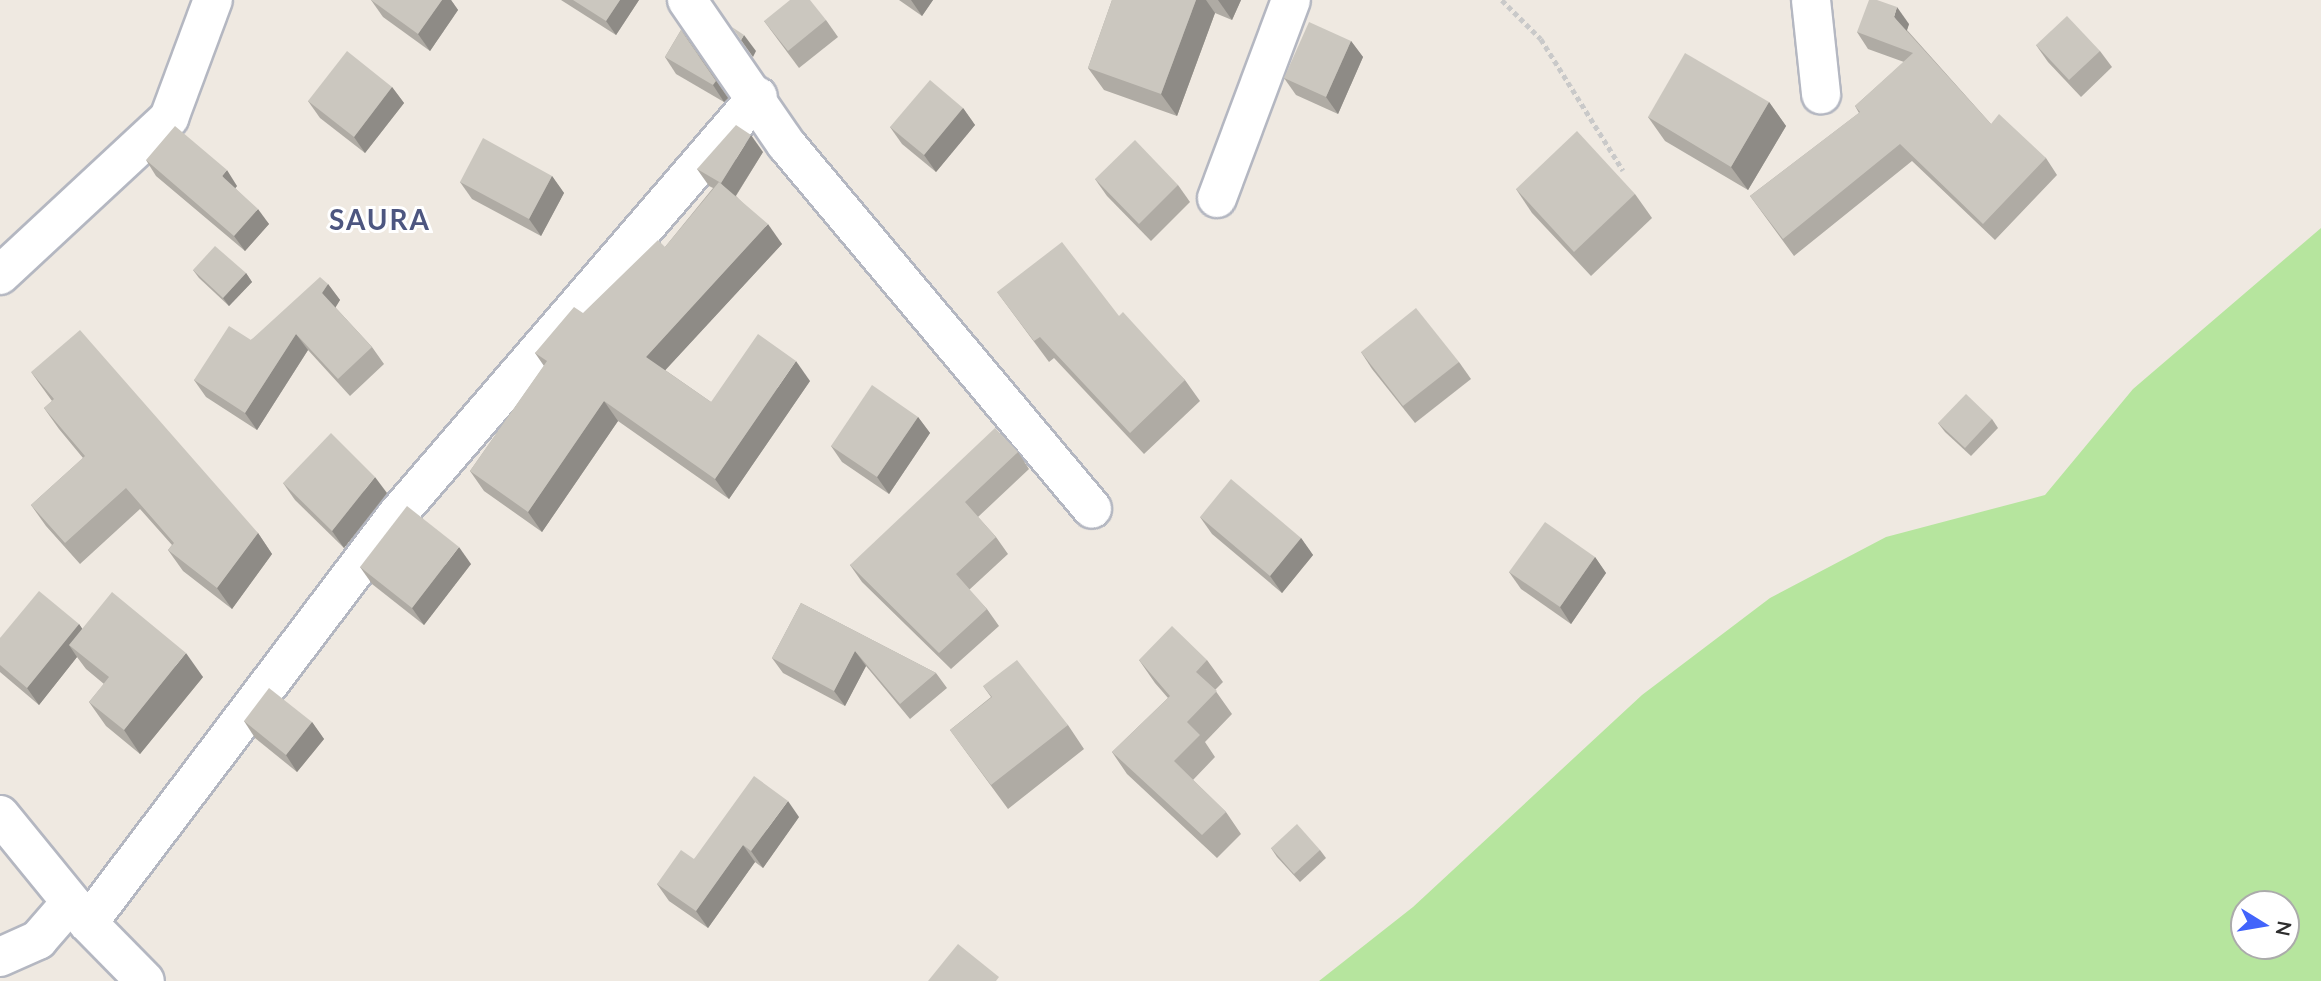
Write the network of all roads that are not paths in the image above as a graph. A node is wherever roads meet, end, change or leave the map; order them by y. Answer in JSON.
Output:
{"nodes":[{"id":1,"x":213,"y":0,"type":"edge"},
{"id":2,"x":687,"y":0,"type":"edge"},
{"id":3,"x":1292,"y":0,"type":"edge"},
{"id":4,"x":1811,"y":0,"type":"edge"},
{"id":5,"x":1821,"y":94,"type":"dead end"},
{"id":6,"x":758,"y":96,"type":"junction"},
{"id":7,"x":1217,"y":198,"type":"dead end"},
{"id":8,"x":0,"y":275,"type":"edge"},
{"id":9,"x":1091,"y":509,"type":"dead end"},
{"id":10,"x":0,"y":815,"type":"edge"},
{"id":11,"x":79,"y":912,"type":"junction"},
{"id":12,"x":0,"y":957,"type":"edge"},
{"id":13,"x":145,"y":981,"type":"edge"}],
"edges":[{"from":1,"to":8,"type":"street"},
{"from":2,"to":6,"type":"street"},
{"from":3,"to":7,"type":"street"},
{"from":4,"to":5,"type":"street"},
{"from":6,"to":9,"type":"street"},
{"from":6,"to":11,"type":"street"},
{"from":10,"to":11,"type":"street"},
{"from":11,"to":12,"type":"street"},
{"from":11,"to":13,"type":"street"}]}
